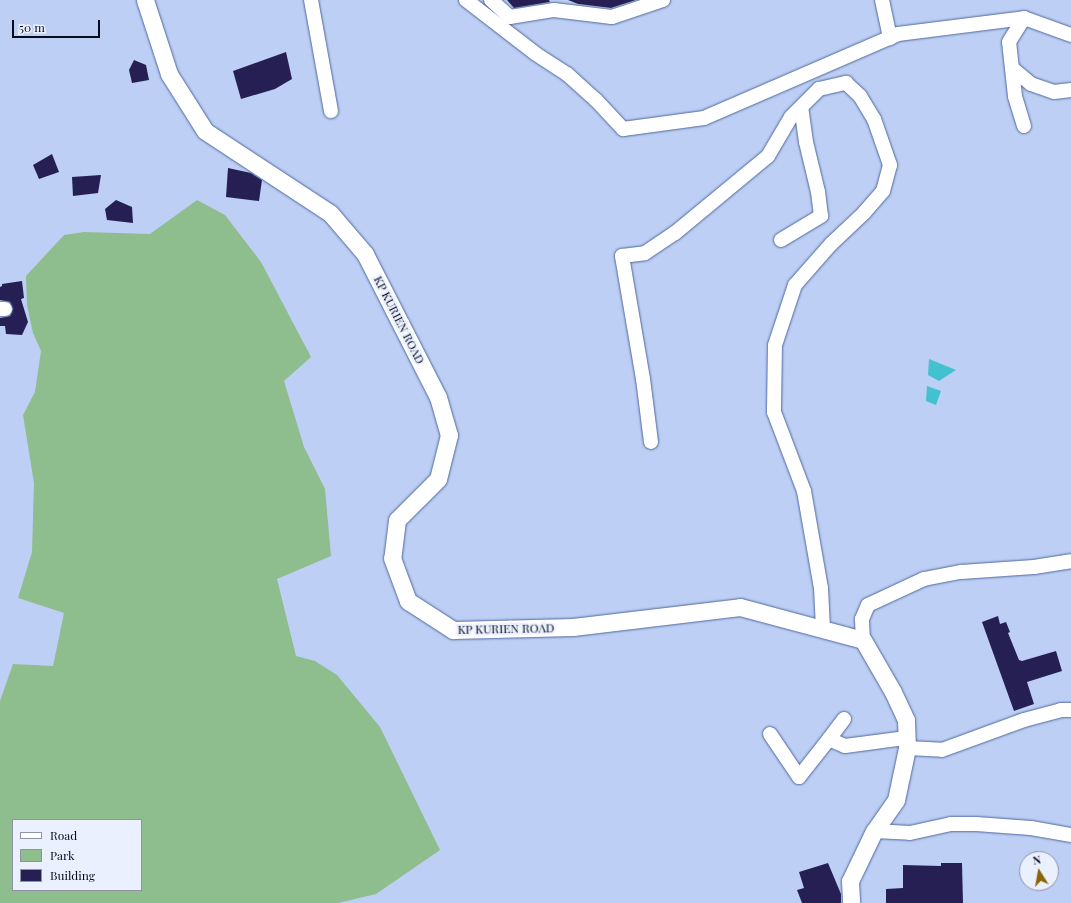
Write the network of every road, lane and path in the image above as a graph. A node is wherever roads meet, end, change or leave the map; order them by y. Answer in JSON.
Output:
{"nodes":[{"id":1,"x":145,"y":0,"type":"edge"},
{"id":2,"x":311,"y":0,"type":"edge"},
{"id":3,"x":466,"y":0,"type":"edge"},
{"id":4,"x":491,"y":0,"type":"edge"},
{"id":5,"x":663,"y":0,"type":"edge"},
{"id":6,"x":882,"y":0,"type":"edge"},
{"id":7,"x":1024,"y":18,"type":"junction"},
{"id":8,"x":1071,"y":36,"type":"edge"},
{"id":9,"x":890,"y":38,"type":"junction"},
{"id":10,"x":1012,"y":68,"type":"junction"},
{"id":11,"x":1071,"y":90,"type":"edge"},
{"id":12,"x":801,"y":107,"type":"junction"},
{"id":13,"x":331,"y":111,"type":"dead end"},
{"id":14,"x":1024,"y":126,"type":"dead end"},
{"id":15,"x":781,"y":240,"type":"dead end"},
{"id":16,"x":651,"y":442,"type":"dead end"},
{"id":17,"x":1071,"y":561,"type":"edge"},
{"id":18,"x":823,"y":629,"type":"junction"},
{"id":19,"x":863,"y":640,"type":"junction"},
{"id":20,"x":1071,"y":710,"type":"edge"},
{"id":21,"x":844,"y":719,"type":"dead end"},
{"id":22,"x":770,"y":734,"type":"dead end"},
{"id":23,"x":829,"y":739,"type":"junction"},
{"id":24,"x":906,"y":743,"type":"junction"},
{"id":25,"x":874,"y":831,"type":"junction"},
{"id":26,"x":1071,"y":835,"type":"edge"},
{"id":27,"x":851,"y":903,"type":"edge"}],
"edges":[{"from":1,"to":18,"type":"street","name":"KP KURIEN ROAD"},
{"from":2,"to":13,"type":"street"},
{"from":3,"to":9,"type":"street"},
{"from":4,"to":5,"type":"street"},
{"from":6,"to":9,"type":"street"},
{"from":7,"to":8,"type":"street"},
{"from":7,"to":9,"type":"street"},
{"from":7,"to":10,"type":"street"},
{"from":10,"to":11,"type":"street"},
{"from":10,"to":14,"type":"street"},
{"from":12,"to":15,"type":"street"},
{"from":12,"to":16,"type":"street"},
{"from":12,"to":18,"type":"street"},
{"from":17,"to":19,"type":"street"},
{"from":18,"to":19,"type":"street","name":"KP KURIEN ROAD"},
{"from":19,"to":24,"type":"street"},
{"from":20,"to":24,"type":"street"},
{"from":21,"to":23,"type":"street"},
{"from":22,"to":23,"type":"street"},
{"from":23,"to":24,"type":"street"},
{"from":24,"to":25,"type":"street"},
{"from":25,"to":26,"type":"street"},
{"from":25,"to":27,"type":"street"}]}
